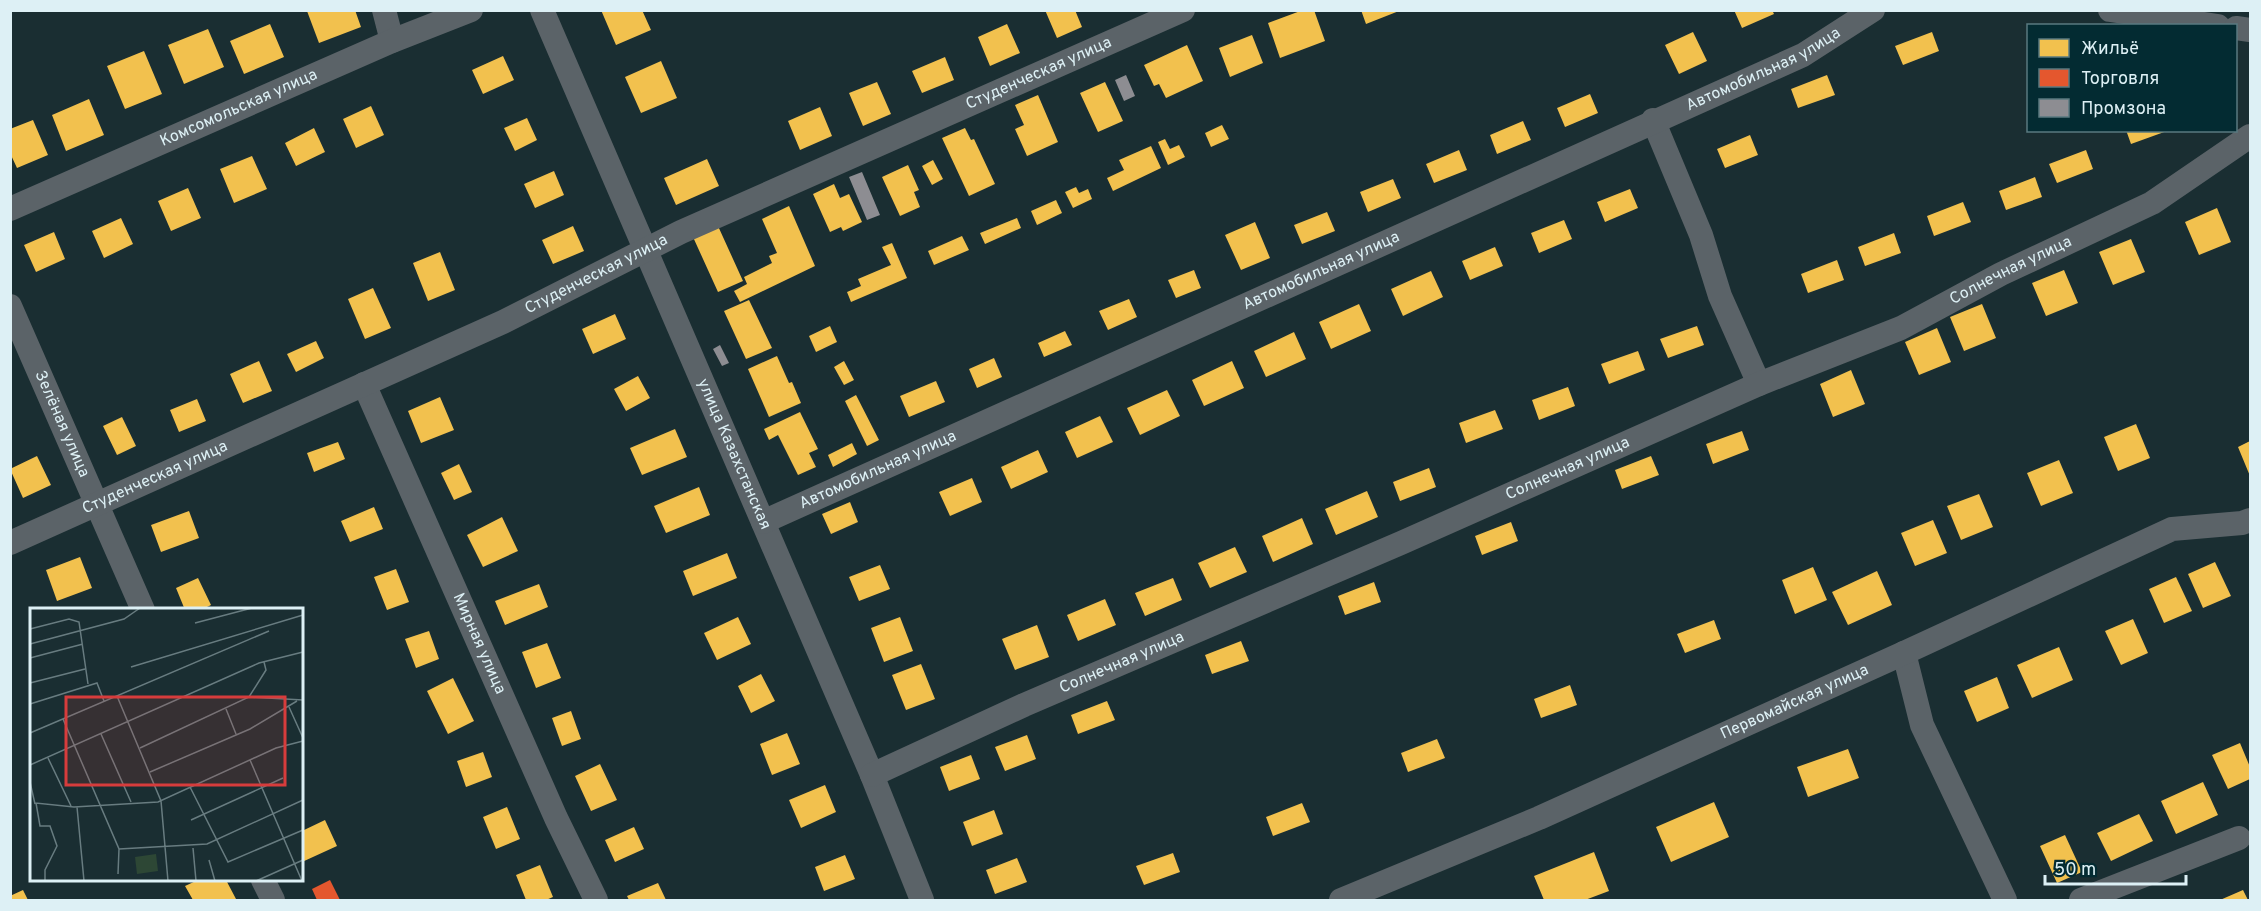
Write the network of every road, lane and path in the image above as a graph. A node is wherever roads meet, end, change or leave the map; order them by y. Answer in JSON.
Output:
{"nodes":[{"id":1,"x":384,"y":10,"type":"edge"},
{"id":2,"x":471,"y":10,"type":"edge"},
{"id":3,"x":542,"y":10,"type":"edge"},
{"id":4,"x":1183,"y":10,"type":"edge"},
{"id":5,"x":1873,"y":10,"type":"edge"},
{"id":6,"x":2110,"y":10,"type":"edge"},
{"id":7,"x":2204,"y":24,"type":"edge"},
{"id":8,"x":392,"y":41,"type":"junction"},
{"id":9,"x":1653,"y":120,"type":"junction"},
{"id":10,"x":2250,"y":136,"type":"edge"},
{"id":11,"x":10,"y":209,"type":"edge"},
{"id":12,"x":646,"y":250,"type":"junction"},
{"id":13,"x":10,"y":306,"type":"edge"},
{"id":14,"x":364,"y":384,"type":"junction"},
{"id":15,"x":1759,"y":384,"type":"junction"},
{"id":16,"x":96,"y":504,"type":"junction"},
{"id":17,"x":2250,"y":520,"type":"edge"},
{"id":18,"x":763,"y":522,"type":"junction"},
{"id":19,"x":10,"y":543,"type":"edge"},
{"id":20,"x":143,"y":608,"type":"edge"},
{"id":21,"x":1904,"y":653,"type":"junction"},
{"id":22,"x":872,"y":775,"type":"junction"},
{"id":23,"x":2239,"y":838,"type":"dead end"},
{"id":24,"x":264,"y":881,"type":"edge"},
{"id":25,"x":273,"y":900,"type":"edge"},
{"id":26,"x":596,"y":900,"type":"edge"},
{"id":27,"x":922,"y":900,"type":"edge"},
{"id":28,"x":1341,"y":900,"type":"edge"},
{"id":29,"x":2005,"y":900,"type":"edge"},
{"id":30,"x":2081,"y":900,"type":"edge"}],
"edges":[{"from":1,"to":8,"type":"street"},
{"from":2,"to":8,"type":"street","name":"Комсомольская улица"},
{"from":3,"to":12,"type":"street","name":"улица Казахстанская"},
{"from":4,"to":12,"type":"street","name":"Студенческая улица"},
{"from":5,"to":9,"type":"street","name":"Автомобильная улица"},
{"from":6,"to":7,"type":"street"},
{"from":8,"to":11,"type":"street","name":"Комсомольская улица"},
{"from":9,"to":15,"type":"street"},
{"from":9,"to":18,"type":"street","name":"Автомобильная улица"},
{"from":10,"to":15,"type":"street","name":"Солнечная улица"},
{"from":12,"to":14,"type":"street","name":"Студенческая улица"},
{"from":12,"to":18,"type":"street","name":"улица Казахстанская"},
{"from":13,"to":16,"type":"street","name":"Зелёная улица"},
{"from":14,"to":16,"type":"street","name":"Студенческая улица"},
{"from":14,"to":26,"type":"street","name":"Мирная улица"},
{"from":15,"to":22,"type":"street","name":"Солнечная улица"},
{"from":16,"to":19,"type":"street","name":"Студенческая улица"},
{"from":16,"to":20,"type":"street","name":"Зелёная улица"},
{"from":17,"to":21,"type":"street","name":"Первомайская улица"},
{"from":18,"to":22,"type":"street","name":"улица Казахстанская"},
{"from":21,"to":28,"type":"street","name":"Первомайская улица"},
{"from":21,"to":29,"type":"street"},
{"from":22,"to":27,"type":"street","name":"улица Казахстанская"},
{"from":23,"to":30,"type":"street"},
{"from":24,"to":25,"type":"street"}]}
